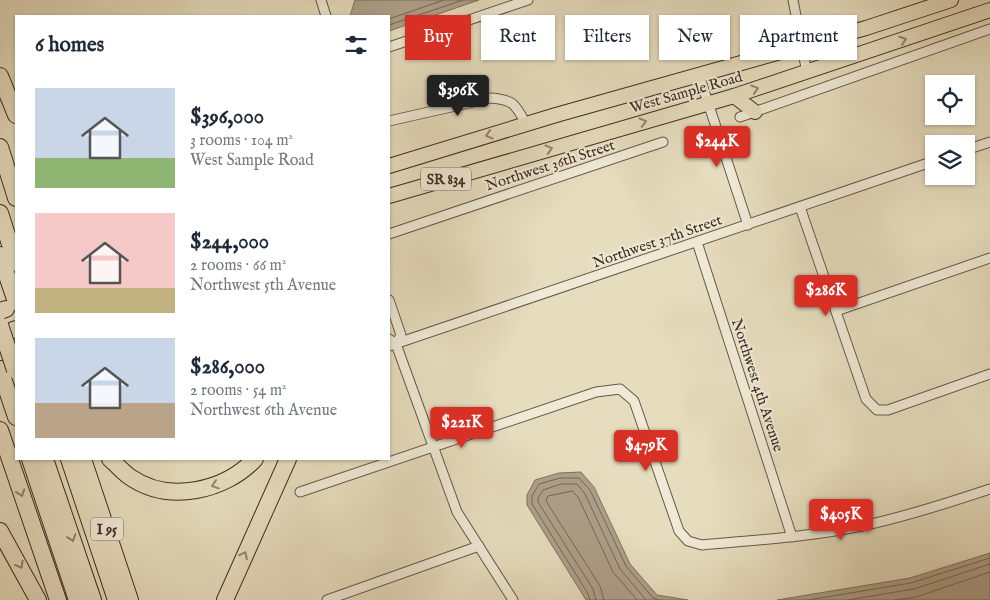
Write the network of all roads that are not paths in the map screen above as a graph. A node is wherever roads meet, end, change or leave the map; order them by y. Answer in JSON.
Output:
{"nodes":[{"id":1,"x":321,"y":0,"type":"edge"},
{"id":2,"x":528,"y":0,"type":"edge"},
{"id":3,"x":793,"y":0,"type":"edge"},
{"id":4,"x":951,"y":0,"type":"edge"},
{"id":5,"x":990,"y":10,"type":"edge"},
{"id":6,"x":326,"y":15,"type":"edge"},
{"id":7,"x":795,"y":15,"type":"edge"},
{"id":8,"x":990,"y":29,"type":"edge"},
{"id":9,"x":857,"y":30,"type":"edge"},
{"id":10,"x":390,"y":47,"type":"edge"},
{"id":11,"x":753,"y":60,"type":"edge"},
{"id":12,"x":804,"y":60,"type":"edge"},
{"id":13,"x":807,"y":73,"type":"junction"},
{"id":14,"x":699,"y":75,"type":"junction"},
{"id":15,"x":0,"y":76,"type":"edge"},
{"id":16,"x":734,"y":96,"type":"junction"},
{"id":17,"x":708,"y":104,"type":"junction"},
{"id":18,"x":755,"y":112,"type":"junction"},
{"id":19,"x":15,"y":113,"type":"edge"},
{"id":20,"x":740,"y":117,"type":"dead end"},
{"id":21,"x":390,"y":121,"type":"edge"},
{"id":22,"x":526,"y":124,"type":"junction"},
{"id":23,"x":663,"y":142,"type":"dead end"},
{"id":24,"x":990,"y":142,"type":"edge"},
{"id":25,"x":0,"y":147,"type":"edge"},
{"id":26,"x":975,"y":147,"type":"edge"},
{"id":27,"x":925,"y":164,"type":"edge"},
{"id":28,"x":390,"y":166,"type":"edge"},
{"id":29,"x":15,"y":195,"type":"edge"},
{"id":30,"x":390,"y":196,"type":"edge"},
{"id":31,"x":800,"y":207,"type":"junction"},
{"id":32,"x":0,"y":212,"type":"edge"},
{"id":33,"x":748,"y":225,"type":"junction"},
{"id":34,"x":390,"y":234,"type":"edge"},
{"id":35,"x":697,"y":242,"type":"junction"},
{"id":36,"x":990,"y":258,"type":"edge"},
{"id":37,"x":7,"y":262,"type":"edge"},
{"id":38,"x":390,"y":303,"type":"edge"},
{"id":39,"x":8,"y":307,"type":"edge"},
{"id":40,"x":836,"y":311,"type":"junction"},
{"id":41,"x":9,"y":330,"type":"edge"},
{"id":42,"x":391,"y":343,"type":"edge"},
{"id":43,"x":8,"y":372,"type":"edge"},
{"id":44,"x":990,"y":374,"type":"edge"},
{"id":45,"x":15,"y":411,"type":"edge"},
{"id":46,"x":0,"y":430,"type":"edge"},
{"id":47,"x":433,"y":446,"type":"junction"},
{"id":48,"x":30,"y":460,"type":"edge"},
{"id":49,"x":45,"y":460,"type":"edge"},
{"id":50,"x":69,"y":460,"type":"edge"},
{"id":51,"x":83,"y":460,"type":"edge"},
{"id":52,"x":111,"y":460,"type":"edge"},
{"id":53,"x":254,"y":460,"type":"edge"},
{"id":54,"x":288,"y":460,"type":"edge"},
{"id":55,"x":990,"y":489,"type":"edge"},
{"id":56,"x":300,"y":492,"type":"dead end"},
{"id":57,"x":0,"y":531,"type":"edge"},
{"id":58,"x":792,"y":537,"type":"junction"},
{"id":59,"x":479,"y":546,"type":"junction"},
{"id":60,"x":38,"y":600,"type":"edge"},
{"id":61,"x":58,"y":600,"type":"edge"},
{"id":62,"x":77,"y":600,"type":"edge"},
{"id":63,"x":93,"y":600,"type":"edge"},
{"id":64,"x":116,"y":600,"type":"edge"},
{"id":65,"x":130,"y":600,"type":"edge"},
{"id":66,"x":225,"y":600,"type":"edge"},
{"id":67,"x":327,"y":600,"type":"edge"},
{"id":68,"x":513,"y":600,"type":"edge"}],
"edges":[{"from":1,"to":6,"type":"street"},
{"from":2,"to":10,"type":"street"},
{"from":3,"to":7,"type":"street"},
{"from":4,"to":9,"type":"main road","name":"West Sample Road","number":"SR 834"},
{"from":13,"to":5,"type":"main road","name":"West Sample Road","number":"SR 834","one_way":true},
{"from":8,"to":18,"type":"street"},
{"from":11,"to":14,"type":"main road","name":"West Sample Road","number":"SR 834"},
{"from":12,"to":13,"type":"street"},
{"from":16,"to":13,"type":"main road","name":"West Sample Road","number":"SR 834","one_way":true},
{"from":14,"to":17,"type":"street"},
{"from":14,"to":22,"type":"main road","name":"West Sample Road","number":"SR 834"},
{"from":15,"to":19,"type":"highway"},
{"from":16,"to":17,"type":"main road","name":"West Sample Road","number":"SR 834"},
{"from":16,"to":18,"type":"main road"},
{"from":30,"to":17,"type":"main road","name":"West Sample Road","number":"SR 834","one_way":true},
{"from":17,"to":33,"type":"street"},
{"from":18,"to":20,"type":"street"},
{"from":21,"to":22,"type":"street"},
{"from":22,"to":28,"type":"main road","name":"West Sample Road","number":"SR 834","one_way":true},
{"from":23,"to":34,"type":"street","name":"Northwest 36th Street"},
{"from":24,"to":26,"type":"street"},
{"from":25,"to":29,"type":"highway"},
{"from":27,"to":31,"type":"street","name":"Northwest 37th Street"},
{"from":31,"to":33,"type":"street","name":"Northwest 37th Street"},
{"from":31,"to":40,"type":"street"},
{"from":32,"to":37,"type":"highway"},
{"from":33,"to":35,"type":"street","name":"Northwest 37th Street"},
{"from":35,"to":42,"type":"street","name":"Northwest 37th Street"},
{"from":35,"to":58,"type":"street","name":"Northwest 4th Avenue"},
{"from":36,"to":40,"type":"street"},
{"from":37,"to":39,"type":"highway"},
{"from":38,"to":42,"type":"street"},
{"from":40,"to":44,"type":"street"},
{"from":41,"to":43,"type":"highway","bridge":true},
{"from":42,"to":47,"type":"street"},
{"from":43,"to":45,"type":"highway"},
{"from":46,"to":61,"type":"highway","one_way":true},
{"from":47,"to":56,"type":"street"},
{"from":47,"to":58,"type":"street"},
{"from":47,"to":59,"type":"street"},
{"from":48,"to":62,"type":"highway"},
{"from":49,"to":63,"type":"highway","one_way":true},
{"from":50,"to":64,"type":"highway"},
{"from":51,"to":65,"type":"highway","number":"I 95"},
{"from":53,"to":52,"type":"highway","one_way":true},
{"from":66,"to":54,"type":"highway","one_way":true},
{"from":55,"to":58,"type":"street"},
{"from":57,"to":60,"type":"highway","one_way":true},
{"from":59,"to":67,"type":"street"},
{"from":59,"to":68,"type":"street"}]}
